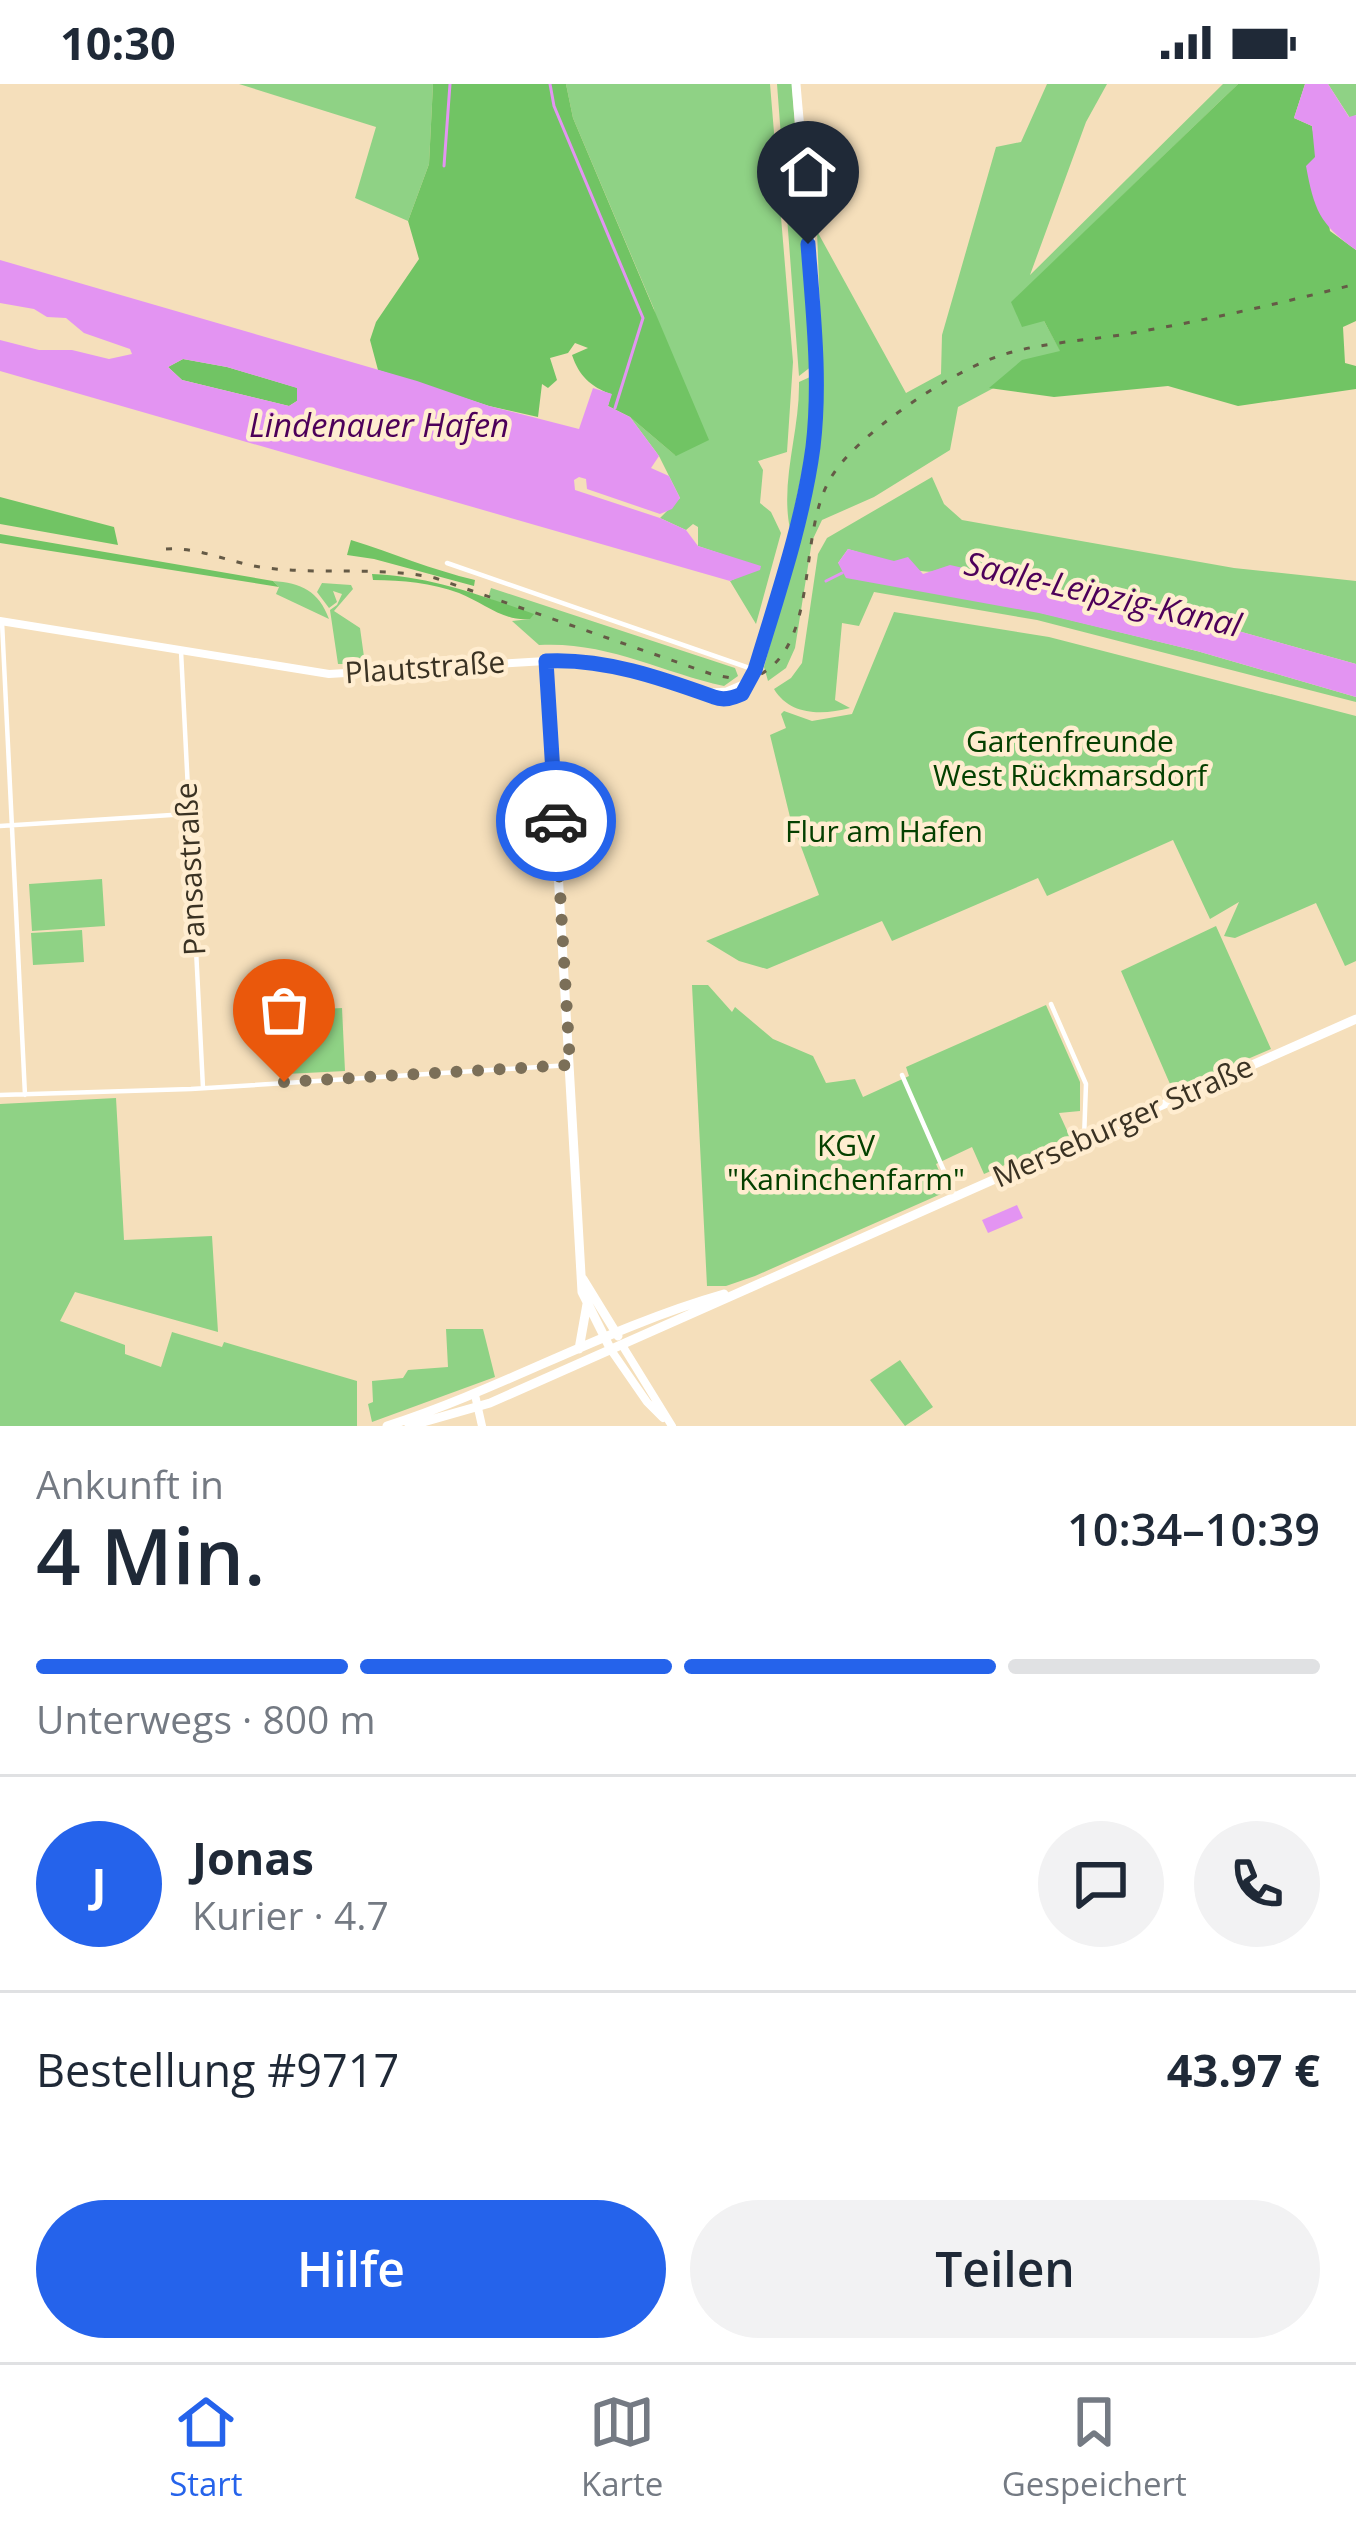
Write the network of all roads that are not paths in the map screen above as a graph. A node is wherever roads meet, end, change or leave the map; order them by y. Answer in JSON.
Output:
{"nodes":[{"id":1,"x":796,"y":84,"type":"edge"},
{"id":2,"x":447,"y":563,"type":"dead end"},
{"id":3,"x":1,"y":621,"type":"edge"},
{"id":4,"x":181,"y":651,"type":"junction"},
{"id":5,"x":546,"y":661,"type":"junction"},
{"id":6,"x":752,"y":676,"type":"junction"},
{"id":7,"x":187,"y":814,"type":"junction"},
{"id":8,"x":13,"y":825,"type":"junction"},
{"id":9,"x":0,"y":826,"type":"edge"},
{"id":10,"x":1051,"y":1004,"type":"dead end"},
{"id":11,"x":1356,"y":1019,"type":"edge"},
{"id":12,"x":570,"y":1065,"type":"junction"},
{"id":13,"x":902,"y":1076,"type":"dead end"},
{"id":14,"x":203,"y":1088,"type":"junction"},
{"id":15,"x":0,"y":1095,"type":"edge"},
{"id":16,"x":25,"y":1096,"type":"junction"},
{"id":17,"x":1084,"y":1139,"type":"junction"},
{"id":18,"x":955,"y":1196,"type":"junction"},
{"id":19,"x":583,"y":1279,"type":"junction"},
{"id":20,"x":758,"y":1284,"type":"junction"},
{"id":21,"x":587,"y":1304,"type":"junction"},
{"id":22,"x":616,"y":1332,"type":"junction"},
{"id":23,"x":604,"y":1338,"type":"junction"},
{"id":24,"x":622,"y":1345,"type":"junction"},
{"id":25,"x":579,"y":1349,"type":"junction"},
{"id":26,"x":611,"y":1350,"type":"junction"},
{"id":27,"x":477,"y":1401,"type":"junction"},
{"id":28,"x":670,"y":1424,"type":"edge"},
{"id":29,"x":387,"y":1426,"type":"edge"},
{"id":30,"x":409,"y":1426,"type":"edge"},
{"id":31,"x":482,"y":1426,"type":"edge"}],
"edges":[{"from":1,"to":6,"type":"main road"},
{"from":2,"to":6,"type":"street"},
{"from":3,"to":4,"type":"main road","name":"Plautstraße"},
{"from":3,"to":8,"type":"street"},
{"from":4,"to":5,"type":"main road","name":"Plautstraße"},
{"from":4,"to":7,"type":"street","name":"Pansastraße"},
{"from":5,"to":6,"type":"main road","name":"Plautstraße"},
{"from":5,"to":12,"type":"main road"},
{"from":7,"to":8,"type":"street"},
{"from":7,"to":14,"type":"street","name":"Pansastraße"},
{"from":8,"to":9,"type":"street"},
{"from":8,"to":16,"type":"street"},
{"from":10,"to":17,"type":"street"},
{"from":11,"to":17,"type":"main road","name":"Merseburger Straße"},
{"from":12,"to":14,"type":"street"},
{"from":12,"to":19,"type":"main road"},
{"from":13,"to":18,"type":"street"},
{"from":14,"to":16,"type":"street"},
{"from":15,"to":16,"type":"street"},
{"from":17,"to":18,"type":"main road","name":"Merseburger Straße"},
{"from":18,"to":20,"type":"main road","name":"Merseburger Straße"},
{"from":19,"to":21,"type":"main road"},
{"from":19,"to":22,"type":"main road"},
{"from":20,"to":22,"type":"main road","name":"Merseburger Straße"},
{"from":20,"to":24,"type":"main road","name":"Merseburger Straße"},
{"from":21,"to":23,"type":"main road"},
{"from":21,"to":25,"type":"main road"},
{"from":22,"to":23,"type":"main road","name":"Merseburger Straße"},
{"from":22,"to":24,"type":"main road"},
{"from":23,"to":25,"type":"main road","name":"Merseburger Straße"},
{"from":23,"to":26,"type":"main road"},
{"from":24,"to":26,"type":"main road","name":"Merseburger Straße"},
{"from":24,"to":28,"type":"main road"},
{"from":25,"to":27,"type":"main road","name":"Merseburger Straße"},
{"from":26,"to":27,"type":"main road","name":"Merseburger Straße"},
{"from":26,"to":28,"type":"main road"},
{"from":27,"to":29,"type":"main road","name":"Merseburger Straße"},
{"from":27,"to":30,"type":"main road","name":"Merseburger Straße"},
{"from":27,"to":31,"type":"main road"}]}
